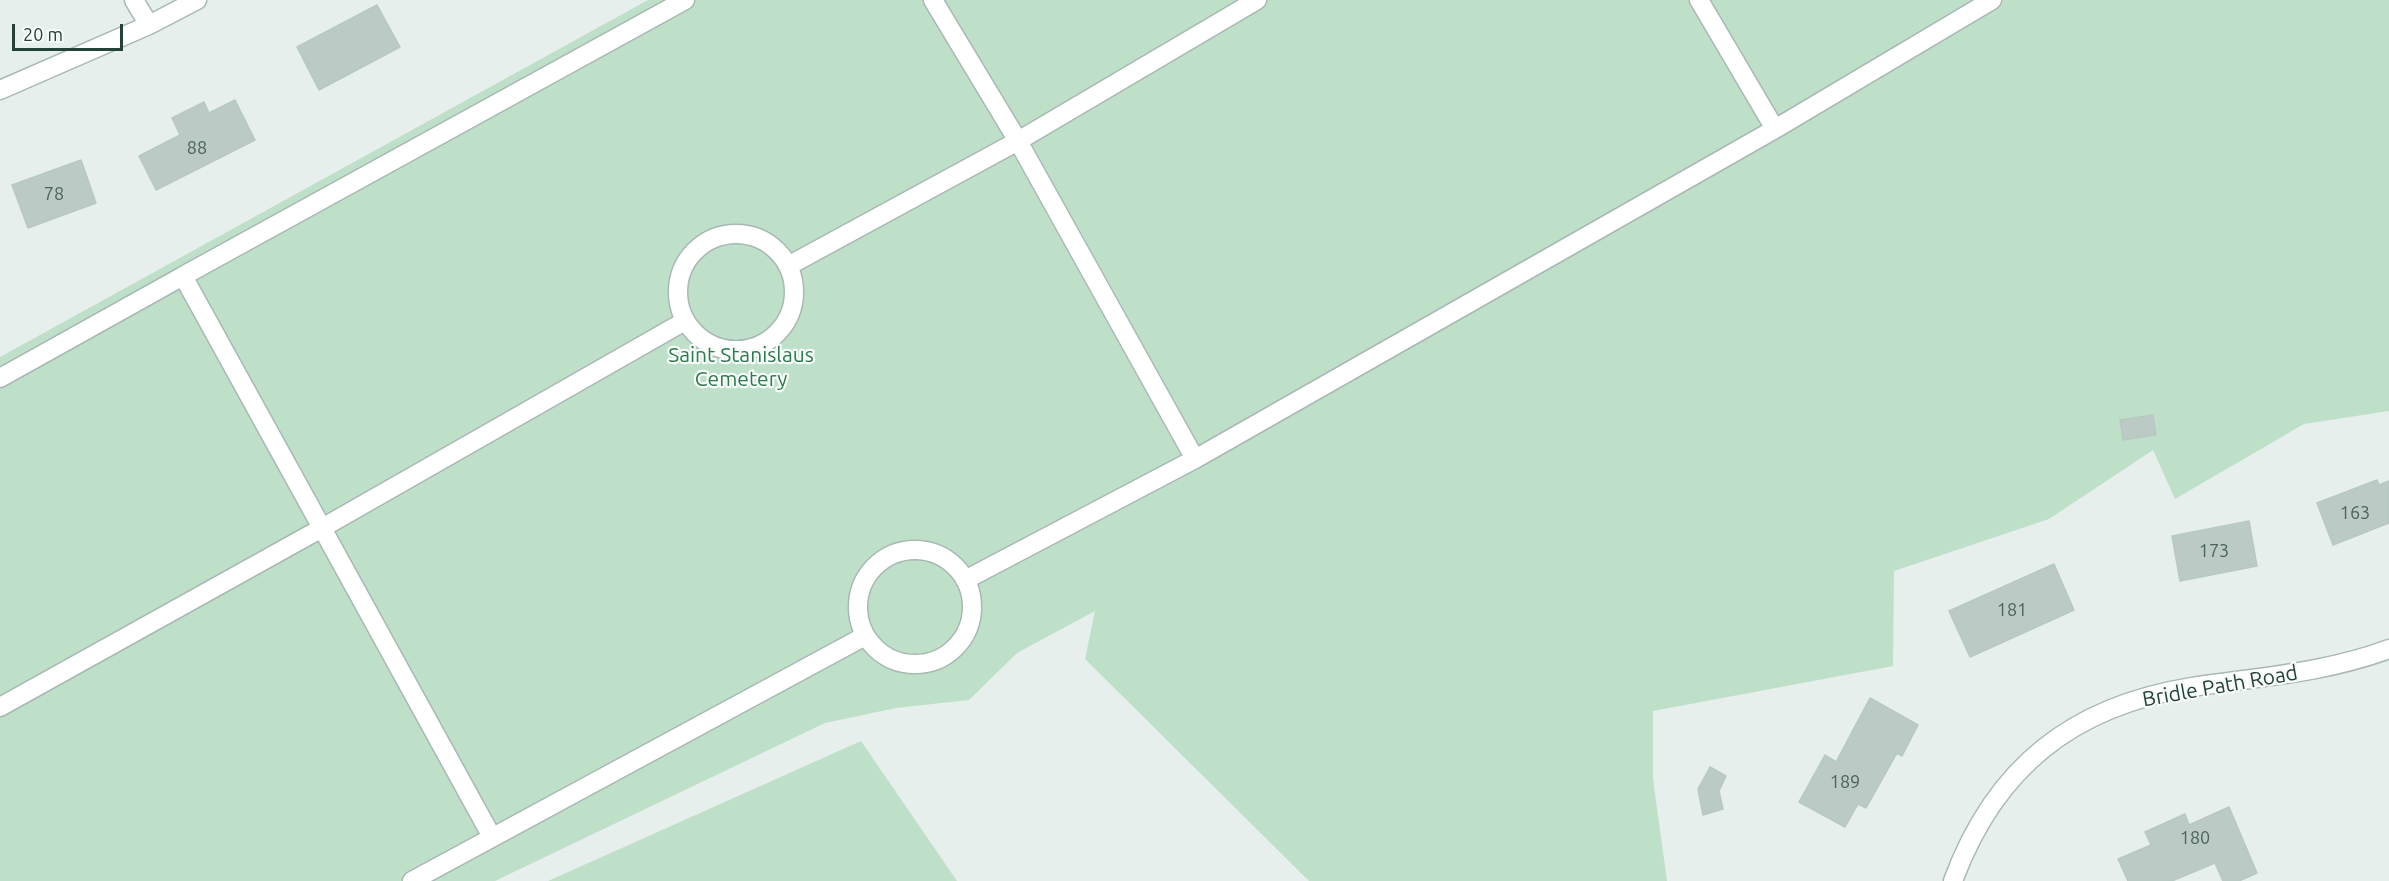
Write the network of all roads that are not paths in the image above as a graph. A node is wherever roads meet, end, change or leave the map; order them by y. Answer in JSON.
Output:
{"nodes":[{"id":1,"x":134,"y":0,"type":"edge"},
{"id":2,"x":197,"y":0,"type":"edge"},
{"id":3,"x":685,"y":0,"type":"edge"},
{"id":4,"x":933,"y":0,"type":"edge"},
{"id":5,"x":1257,"y":0,"type":"edge"},
{"id":6,"x":1700,"y":0,"type":"edge"},
{"id":7,"x":1992,"y":0,"type":"edge"},
{"id":8,"x":149,"y":26,"type":"junction"},
{"id":9,"x":0,"y":90,"type":"edge"},
{"id":10,"x":1775,"y":129,"type":"junction"},
{"id":11,"x":1018,"y":141,"type":"junction"},
{"id":12,"x":788,"y":266,"type":"junction"},
{"id":13,"x":183,"y":276,"type":"junction"},
{"id":14,"x":685,"y":321,"type":"junction"},
{"id":15,"x":0,"y":378,"type":"edge"},
{"id":16,"x":1195,"y":459,"type":"junction"},
{"id":17,"x":322,"y":528,"type":"junction"},
{"id":18,"x":965,"y":580,"type":"junction"},
{"id":19,"x":865,"y":636,"type":"junction"},
{"id":20,"x":2389,"y":649,"type":"edge"},
{"id":21,"x":0,"y":707,"type":"edge"},
{"id":22,"x":492,"y":837,"type":"junction"},
{"id":23,"x":412,"y":881,"type":"edge"},
{"id":24,"x":1953,"y":881,"type":"edge"}],
"edges":[{"from":1,"to":8,"type":"street"},
{"from":2,"to":8,"type":"street"},
{"from":3,"to":13,"type":"street"},
{"from":4,"to":11,"type":"street"},
{"from":5,"to":11,"type":"street"},
{"from":6,"to":10,"type":"street"},
{"from":7,"to":10,"type":"street"},
{"from":8,"to":9,"type":"street"},
{"from":10,"to":16,"type":"street"},
{"from":11,"to":12,"type":"street"},
{"from":11,"to":16,"type":"street"},
{"from":12,"to":14,"type":"street"},
{"from":12,"to":14,"type":"street"},
{"from":13,"to":15,"type":"street"},
{"from":13,"to":17,"type":"street"},
{"from":14,"to":17,"type":"street"},
{"from":16,"to":18,"type":"street"},
{"from":17,"to":21,"type":"street"},
{"from":17,"to":22,"type":"street"},
{"from":18,"to":19,"type":"street"},
{"from":18,"to":19,"type":"street"},
{"from":19,"to":22,"type":"street"},
{"from":20,"to":24,"type":"street","name":"Bridle Path Road"},
{"from":22,"to":23,"type":"street"}]}
